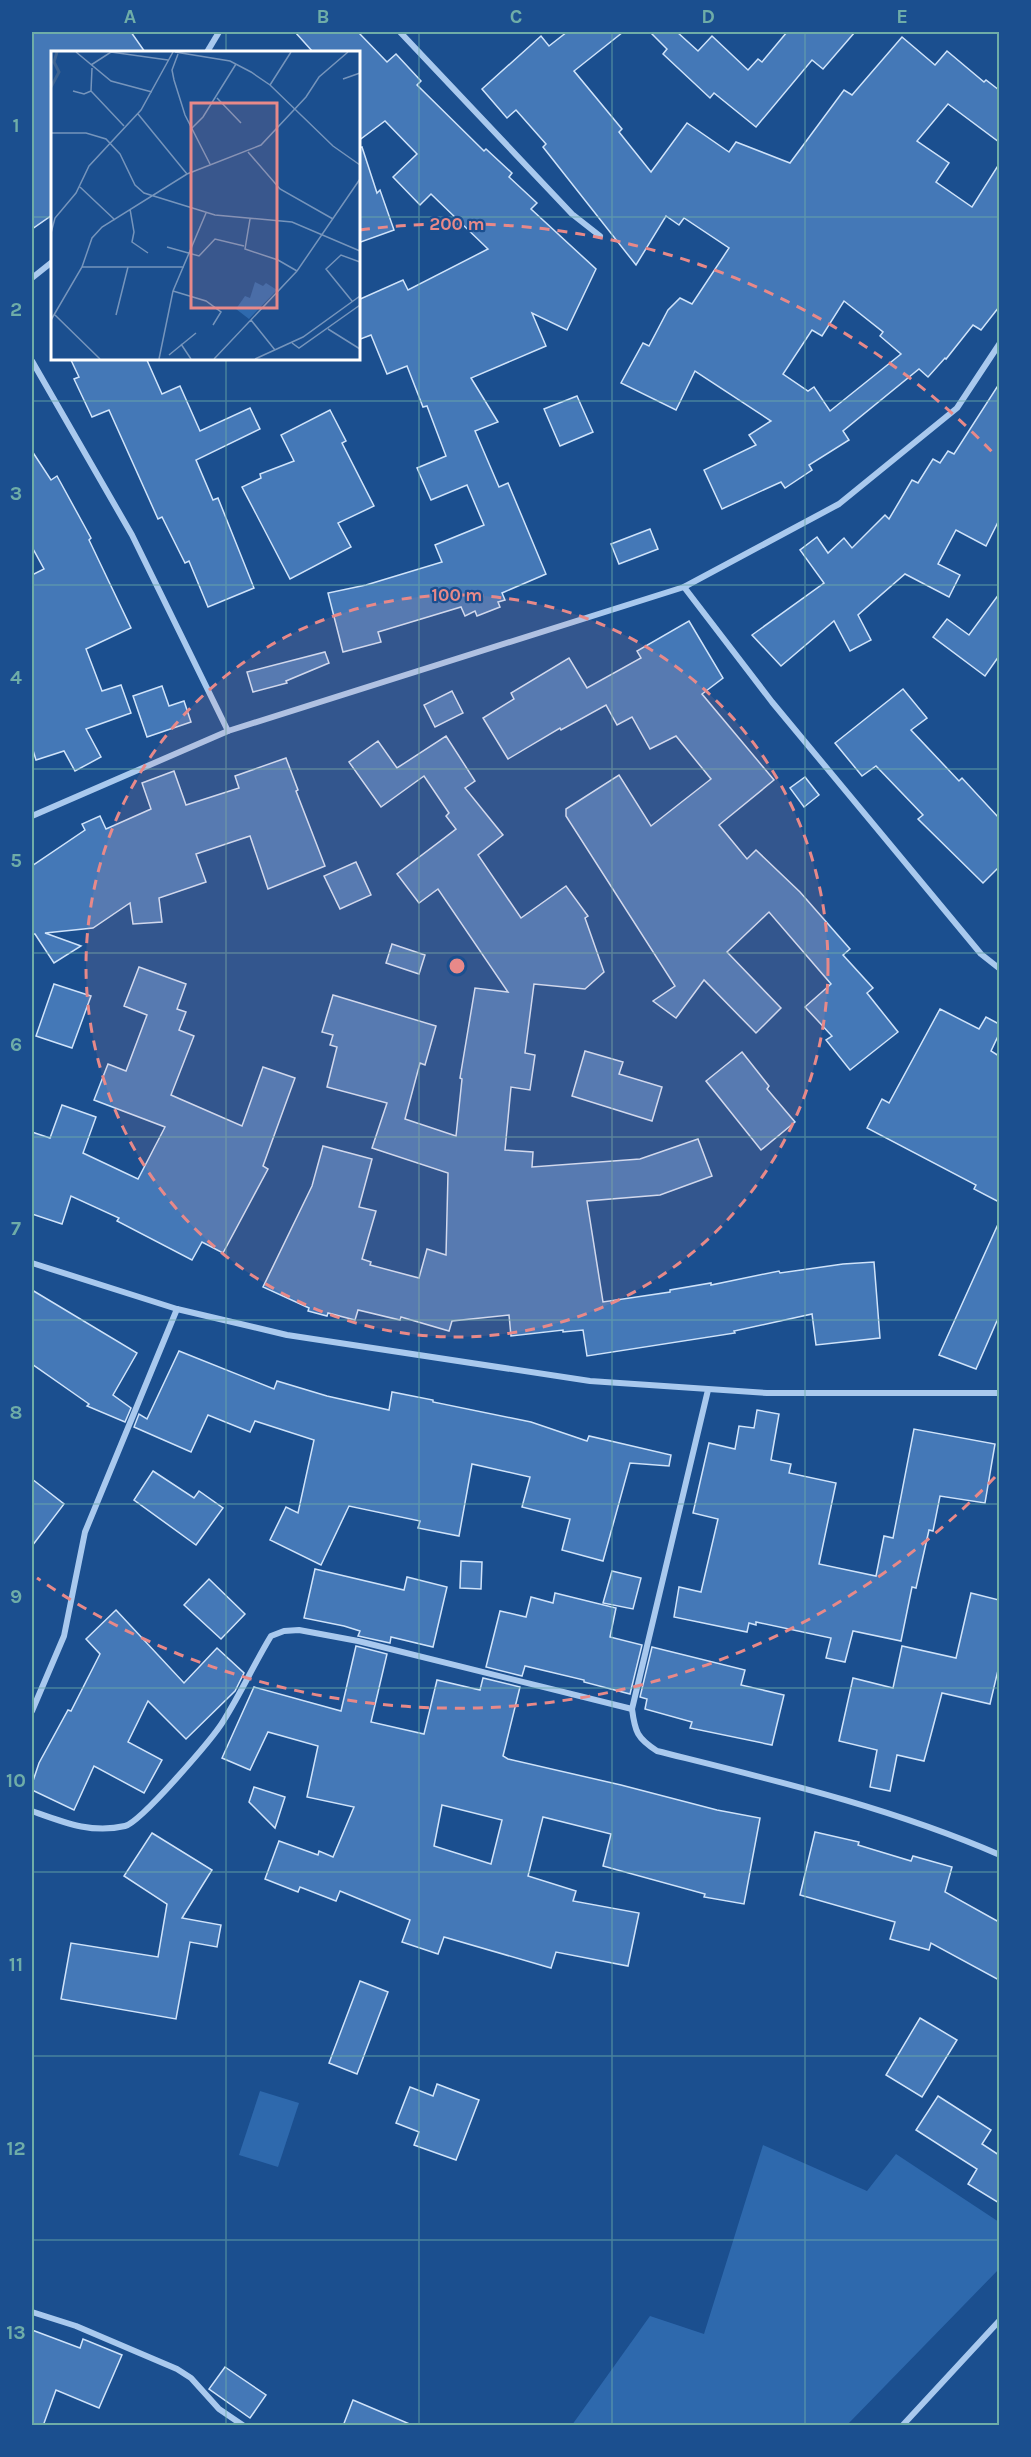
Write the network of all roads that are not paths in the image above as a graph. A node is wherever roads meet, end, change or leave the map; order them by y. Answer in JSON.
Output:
{"nodes":[{"id":1,"x":219,"y":32,"type":"edge"},
{"id":2,"x":400,"y":32,"type":"edge"},
{"id":3,"x":208,"y":51,"type":"edge"},
{"id":4,"x":600,"y":236,"type":"dead end"},
{"id":5,"x":51,"y":263,"type":"edge"},
{"id":6,"x":32,"y":278,"type":"edge"},
{"id":7,"x":999,"y":344,"type":"edge"},
{"id":8,"x":32,"y":361,"type":"edge"},
{"id":9,"x":684,"y":587,"type":"junction"},
{"id":10,"x":228,"y":731,"type":"junction"},
{"id":11,"x":32,"y":816,"type":"edge"},
{"id":12,"x":999,"y":969,"type":"edge"},
{"id":13,"x":32,"y":1263,"type":"edge"},
{"id":14,"x":177,"y":1309,"type":"junction"},
{"id":15,"x":708,"y":1390,"type":"junction"},
{"id":16,"x":999,"y":1393,"type":"edge"},
{"id":17,"x":632,"y":1709,"type":"junction"},
{"id":18,"x":32,"y":1711,"type":"edge"},
{"id":19,"x":32,"y":1811,"type":"edge"},
{"id":20,"x":999,"y":1855,"type":"edge"},
{"id":21,"x":32,"y":2312,"type":"edge"},
{"id":22,"x":999,"y":2320,"type":"edge"},
{"id":23,"x":244,"y":2426,"type":"edge"},
{"id":24,"x":902,"y":2426,"type":"edge"}],
"edges":[{"from":1,"to":3,"type":"street"},
{"from":2,"to":4,"type":"street"},
{"from":5,"to":6,"type":"street"},
{"from":7,"to":9,"type":"street"},
{"from":8,"to":10,"type":"street"},
{"from":9,"to":10,"type":"street"},
{"from":9,"to":12,"type":"street"},
{"from":10,"to":11,"type":"street"},
{"from":13,"to":14,"type":"street"},
{"from":14,"to":15,"type":"street"},
{"from":14,"to":18,"type":"street"},
{"from":15,"to":16,"type":"street"},
{"from":15,"to":17,"type":"street"},
{"from":17,"to":19,"type":"street"},
{"from":17,"to":20,"type":"street"},
{"from":21,"to":23,"type":"street"},
{"from":22,"to":24,"type":"street"}]}
